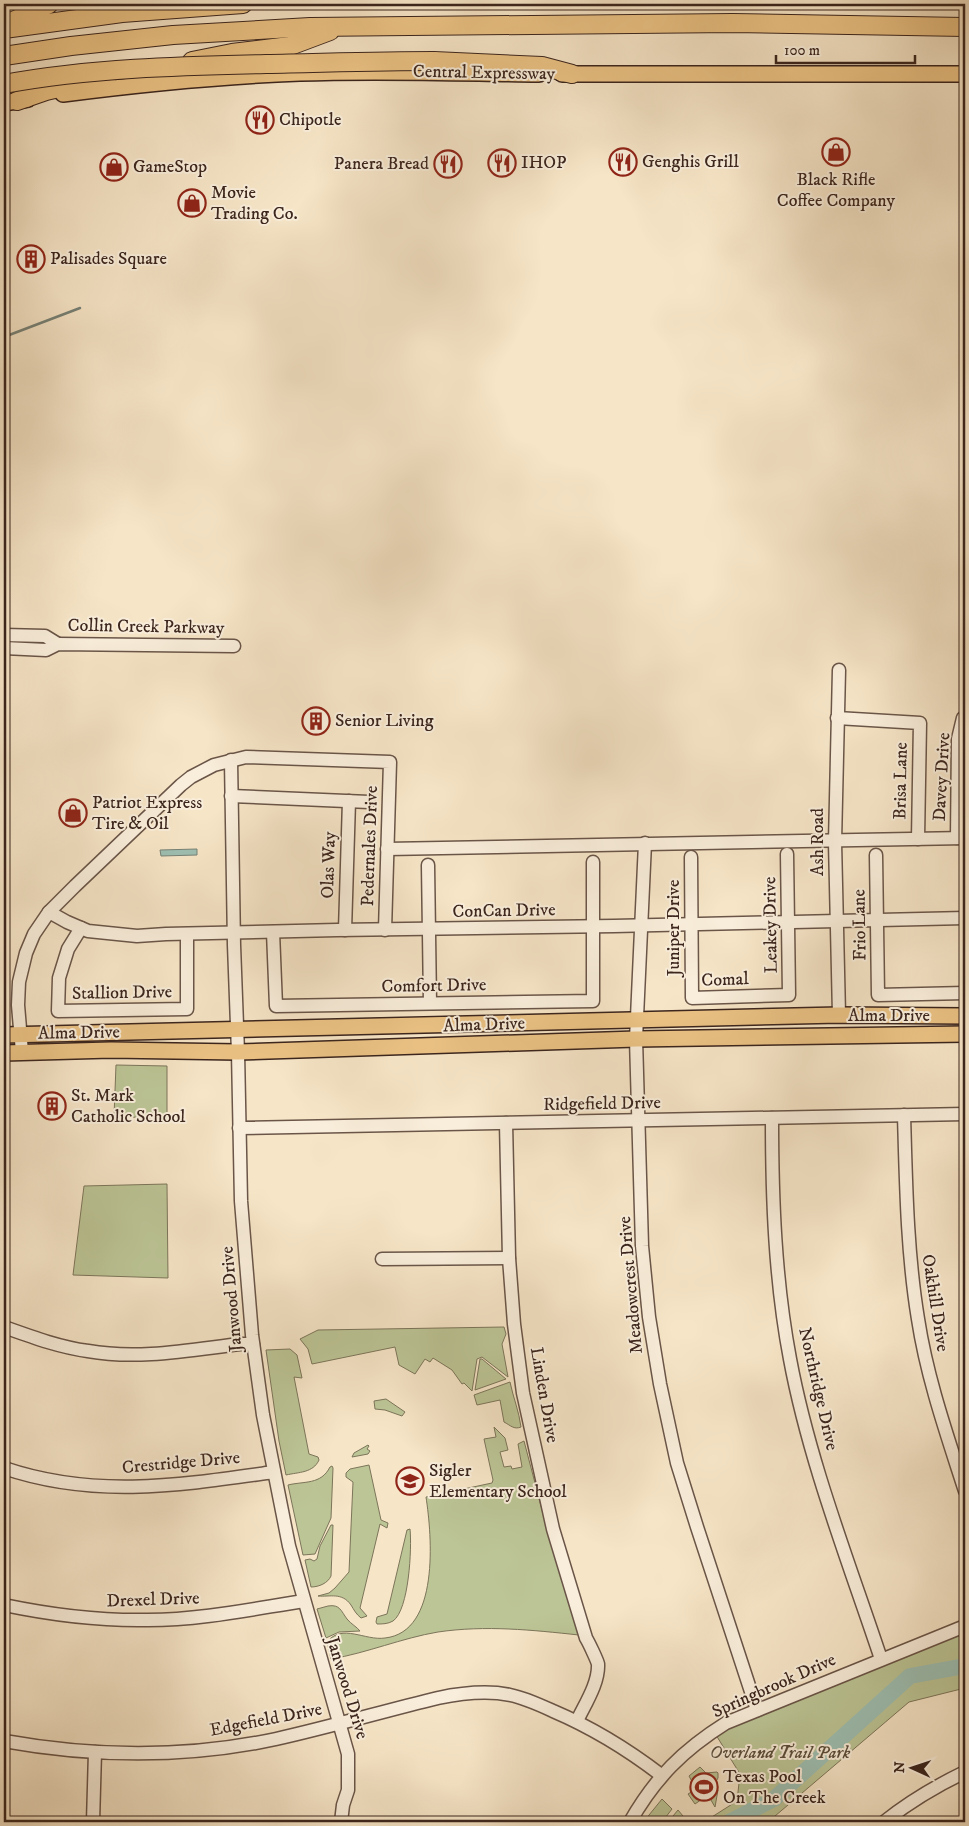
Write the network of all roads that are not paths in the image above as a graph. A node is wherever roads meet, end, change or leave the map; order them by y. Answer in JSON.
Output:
{"nodes":[{"id":1,"x":49,"y":4,"type":"edge"},
{"id":2,"x":243,"y":4,"type":"edge"},
{"id":3,"x":344,"y":26,"type":"junction"},
{"id":4,"x":4,"y":27,"type":"edge"},
{"id":5,"x":965,"y":27,"type":"edge"},
{"id":6,"x":4,"y":56,"type":"edge"},
{"id":7,"x":572,"y":74,"type":"junction"},
{"id":8,"x":965,"y":74,"type":"edge"},
{"id":9,"x":4,"y":84,"type":"edge"},
{"id":10,"x":10,"y":102,"type":"edge"},
{"id":11,"x":4,"y":635,"type":"edge"},
{"id":12,"x":58,"y":644,"type":"junction"},
{"id":13,"x":234,"y":646,"type":"dead end"},
{"id":14,"x":4,"y":648,"type":"edge"},
{"id":15,"x":839,"y":670,"type":"dead end"},
{"id":16,"x":837,"y":718,"type":"junction"},
{"id":17,"x":963,"y":718,"type":"dead end"},
{"id":18,"x":231,"y":760,"type":"junction"},
{"id":19,"x":231,"y":796,"type":"junction"},
{"id":20,"x":349,"y":801,"type":"junction"},
{"id":21,"x":369,"y":802,"type":"dead end"},
{"id":22,"x":961,"y":838,"type":"edge"},
{"id":23,"x":918,"y":839,"type":"junction"},
{"id":24,"x":835,"y":842,"type":"junction"},
{"id":25,"x":645,"y":843,"type":"junction"},
{"id":26,"x":387,"y":849,"type":"junction"},
{"id":27,"x":787,"y":854,"type":"dead end"},
{"id":28,"x":876,"y":854,"type":"dead end"},
{"id":29,"x":691,"y":857,"type":"dead end"},
{"id":30,"x":593,"y":862,"type":"dead end"},
{"id":31,"x":428,"y":865,"type":"dead end"},
{"id":32,"x":49,"y":912,"type":"junction"},
{"id":33,"x":965,"y":918,"type":"edge"},
{"id":34,"x":877,"y":920,"type":"junction"},
{"id":35,"x":836,"y":921,"type":"junction"},
{"id":36,"x":789,"y":923,"type":"junction"},
{"id":37,"x":691,"y":925,"type":"junction"},
{"id":38,"x":641,"y":926,"type":"junction"},
{"id":39,"x":593,"y":927,"type":"junction"},
{"id":40,"x":81,"y":928,"type":"junction"},
{"id":41,"x":345,"y":930,"type":"junction"},
{"id":42,"x":385,"y":930,"type":"junction"},
{"id":43,"x":429,"y":930,"type":"junction"},
{"id":44,"x":234,"y":932,"type":"junction"},
{"id":45,"x":273,"y":932,"type":"junction"},
{"id":46,"x":187,"y":934,"type":"junction"},
{"id":47,"x":965,"y":993,"type":"edge"},
{"id":48,"x":789,"y":995,"type":"joint"},
{"id":49,"x":692,"y":998,"type":"joint"},
{"id":50,"x":430,"y":1003,"type":"junction"},
{"id":51,"x":839,"y":1015,"type":"junction"},
{"id":52,"x":965,"y":1016,"type":"edge"},
{"id":53,"x":637,"y":1020,"type":"junction"},
{"id":54,"x":236,"y":1029,"type":"junction"},
{"id":55,"x":965,"y":1034,"type":"edge"},
{"id":56,"x":4,"y":1035,"type":"edge"},
{"id":57,"x":21,"y":1035,"type":"junction"},
{"id":58,"x":636,"y":1039,"type":"junction"},
{"id":59,"x":22,"y":1052,"type":"junction"},
{"id":60,"x":238,"y":1052,"type":"junction"},
{"id":61,"x":4,"y":1053,"type":"edge"},
{"id":62,"x":965,"y":1114,"type":"edge"},
{"id":63,"x":904,"y":1115,"type":"junction"},
{"id":64,"x":772,"y":1118,"type":"junction"},
{"id":65,"x":639,"y":1121,"type":"junction"},
{"id":66,"x":506,"y":1123,"type":"junction"},
{"id":67,"x":239,"y":1128,"type":"junction"},
{"id":68,"x":509,"y":1258,"type":"junction"},
{"id":69,"x":382,"y":1259,"type":"dead end"},
{"id":70,"x":4,"y":1327,"type":"edge"},
{"id":71,"x":253,"y":1344,"type":"junction"},
{"id":72,"x":4,"y":1468,"type":"edge"},
{"id":73,"x":274,"y":1472,"type":"junction"},
{"id":74,"x":965,"y":1491,"type":"edge"},
{"id":75,"x":304,"y":1601,"type":"junction"},
{"id":76,"x":4,"y":1605,"type":"edge"},
{"id":77,"x":965,"y":1626,"type":"edge"},
{"id":78,"x":881,"y":1659,"type":"junction"},
{"id":79,"x":757,"y":1710,"type":"junction"},
{"id":80,"x":577,"y":1721,"type":"junction"},
{"id":81,"x":339,"y":1723,"type":"junction"},
{"id":82,"x":4,"y":1741,"type":"edge"},
{"id":83,"x":95,"y":1752,"type":"junction"},
{"id":84,"x":965,"y":1772,"type":"edge"},
{"id":85,"x":661,"y":1775,"type":"junction"},
{"id":86,"x":93,"y":1822,"type":"edge"},
{"id":87,"x":341,"y":1822,"type":"edge"},
{"id":88,"x":630,"y":1822,"type":"edge"},
{"id":89,"x":884,"y":1822,"type":"edge"}],
"edges":[{"from":1,"to":4,"type":"highway"},
{"from":2,"to":4,"type":"highway"},
{"from":3,"to":5,"type":"highway"},
{"from":3,"to":6,"type":"highway"},
{"from":3,"to":10,"type":"highway"},
{"from":7,"to":8,"type":"main road","name":"Central Expressway"},
{"from":7,"to":9,"type":"highway","bridge":true},
{"from":7,"to":10,"type":"main road","name":"Central Expressway"},
{"from":11,"to":12,"type":"street","name":"Collin Creek Parkway"},
{"from":12,"to":13,"type":"street","name":"Collin Creek Parkway"},
{"from":12,"to":14,"type":"street","name":"Collin Creek Parkway"},
{"from":15,"to":16,"type":"street","name":"Ash Road"},
{"from":16,"to":23,"type":"street","name":"Brisa Lane"},
{"from":16,"to":24,"type":"street","name":"Ash Road"},
{"from":17,"to":22,"type":"street","name":"Davey Drive"},
{"from":18,"to":19,"type":"street","name":"Janwood Drive"},
{"from":18,"to":26,"type":"street","name":"Pedernales Drive"},
{"from":18,"to":32,"type":"street"},
{"from":19,"to":20,"type":"street"},
{"from":19,"to":44,"type":"street","name":"Janwood Drive"},
{"from":20,"to":21,"type":"street"},
{"from":20,"to":41,"type":"street","name":"Olas Way"},
{"from":22,"to":23,"type":"street"},
{"from":23,"to":24,"type":"street"},
{"from":24,"to":25,"type":"street"},
{"from":24,"to":35,"type":"street","name":"Ash Road"},
{"from":25,"to":26,"type":"street"},
{"from":25,"to":38,"type":"street","name":"Meadowcrest Drive"},
{"from":26,"to":42,"type":"street","name":"Pedernales Drive"},
{"from":27,"to":36,"type":"street","name":"Leakey Drive"},
{"from":28,"to":34,"type":"street","name":"Frio Lane"},
{"from":29,"to":37,"type":"street","name":"Juniper Drive"},
{"from":30,"to":39,"type":"street"},
{"from":31,"to":43,"type":"street"},
{"from":32,"to":40,"type":"street","name":"ConCan Drive"},
{"from":32,"to":57,"type":"street"},
{"from":33,"to":34,"type":"street","name":"ConCan Drive"},
{"from":34,"to":35,"type":"street","name":"ConCan Drive"},
{"from":34,"to":47,"type":"street","name":"Frio Lane"},
{"from":35,"to":36,"type":"street","name":"ConCan Drive"},
{"from":35,"to":51,"type":"street","name":"Ash Road"},
{"from":36,"to":37,"type":"street","name":"ConCan Drive"},
{"from":36,"to":48,"type":"street","name":"Leakey Drive"},
{"from":37,"to":38,"type":"street","name":"ConCan Drive"},
{"from":37,"to":49,"type":"street","name":"Juniper Drive"},
{"from":38,"to":39,"type":"street","name":"ConCan Drive"},
{"from":38,"to":53,"type":"street","name":"Meadowcrest Drive"},
{"from":39,"to":43,"type":"street","name":"ConCan Drive"},
{"from":39,"to":50,"type":"street","name":"Comfort Drive"},
{"from":40,"to":46,"type":"street","name":"ConCan Drive"},
{"from":40,"to":46,"type":"street","name":"Stallion Drive"},
{"from":41,"to":42,"type":"street","name":"ConCan Drive"},
{"from":41,"to":45,"type":"street","name":"ConCan Drive"},
{"from":42,"to":43,"type":"street","name":"ConCan Drive"},
{"from":43,"to":50,"type":"street"},
{"from":44,"to":45,"type":"street","name":"ConCan Drive"},
{"from":44,"to":46,"type":"street","name":"ConCan Drive"},
{"from":44,"to":54,"type":"street","name":"Janwood Drive"},
{"from":45,"to":50,"type":"street","name":"Comfort Drive"},
{"from":48,"to":49,"type":"street","name":"Comal"},
{"from":51,"to":52,"type":"main road","name":"Alma Drive"},
{"from":51,"to":53,"type":"main road","name":"Alma Drive"},
{"from":53,"to":54,"type":"main road","name":"Alma Drive"},
{"from":53,"to":58,"type":"street","name":"Meadowcrest Drive"},
{"from":54,"to":57,"type":"main road","name":"Alma Drive"},
{"from":54,"to":60,"type":"street","name":"Janwood Drive"},
{"from":55,"to":58,"type":"main road","name":"Alma Drive"},
{"from":56,"to":57,"type":"main road","name":"Alma Drive"},
{"from":57,"to":59,"type":"street"},
{"from":58,"to":60,"type":"main road","name":"Alma Drive"},
{"from":58,"to":65,"type":"street","name":"Meadowcrest Drive"},
{"from":59,"to":60,"type":"main road","name":"Alma Drive"},
{"from":59,"to":61,"type":"main road","name":"Alma Drive"},
{"from":60,"to":67,"type":"street","name":"Janwood Drive"},
{"from":62,"to":63,"type":"street","name":"Ridgefield Drive"},
{"from":63,"to":64,"type":"street","name":"Ridgefield Drive"},
{"from":63,"to":74,"type":"street","name":"Oakhill Drive"},
{"from":64,"to":65,"type":"street","name":"Ridgefield Drive"},
{"from":64,"to":78,"type":"street","name":"Northridge Drive"},
{"from":65,"to":66,"type":"street","name":"Ridgefield Drive"},
{"from":65,"to":79,"type":"street","name":"Meadowcrest Drive"},
{"from":66,"to":67,"type":"street","name":"Ridgefield Drive"},
{"from":66,"to":68,"type":"street","name":"Linden Drive"},
{"from":67,"to":71,"type":"street","name":"Janwood Drive"},
{"from":68,"to":69,"type":"street"},
{"from":68,"to":80,"type":"street","name":"Linden Drive"},
{"from":70,"to":71,"type":"street"},
{"from":71,"to":73,"type":"street","name":"Janwood Drive"},
{"from":72,"to":73,"type":"street","name":"Crestridge Drive"},
{"from":73,"to":75,"type":"street","name":"Janwood Drive"},
{"from":75,"to":76,"type":"street","name":"Drexel Drive"},
{"from":75,"to":81,"type":"street","name":"Janwood Drive"},
{"from":77,"to":78,"type":"street","name":"Springbrook Drive"},
{"from":78,"to":79,"type":"street","name":"Springbrook Drive"},
{"from":79,"to":85,"type":"street","name":"Springbrook Drive"},
{"from":80,"to":81,"type":"street","name":"Edgefield Drive"},
{"from":80,"to":85,"type":"street","name":"Edgefield Drive"},
{"from":81,"to":83,"type":"street","name":"Edgefield Drive"},
{"from":81,"to":87,"type":"street","name":"Janwood Drive"},
{"from":82,"to":83,"type":"street","name":"Edgefield Drive"},
{"from":83,"to":86,"type":"street"},
{"from":84,"to":89,"type":"street"},
{"from":85,"to":88,"type":"street","name":"Springbrook Drive"}]}
